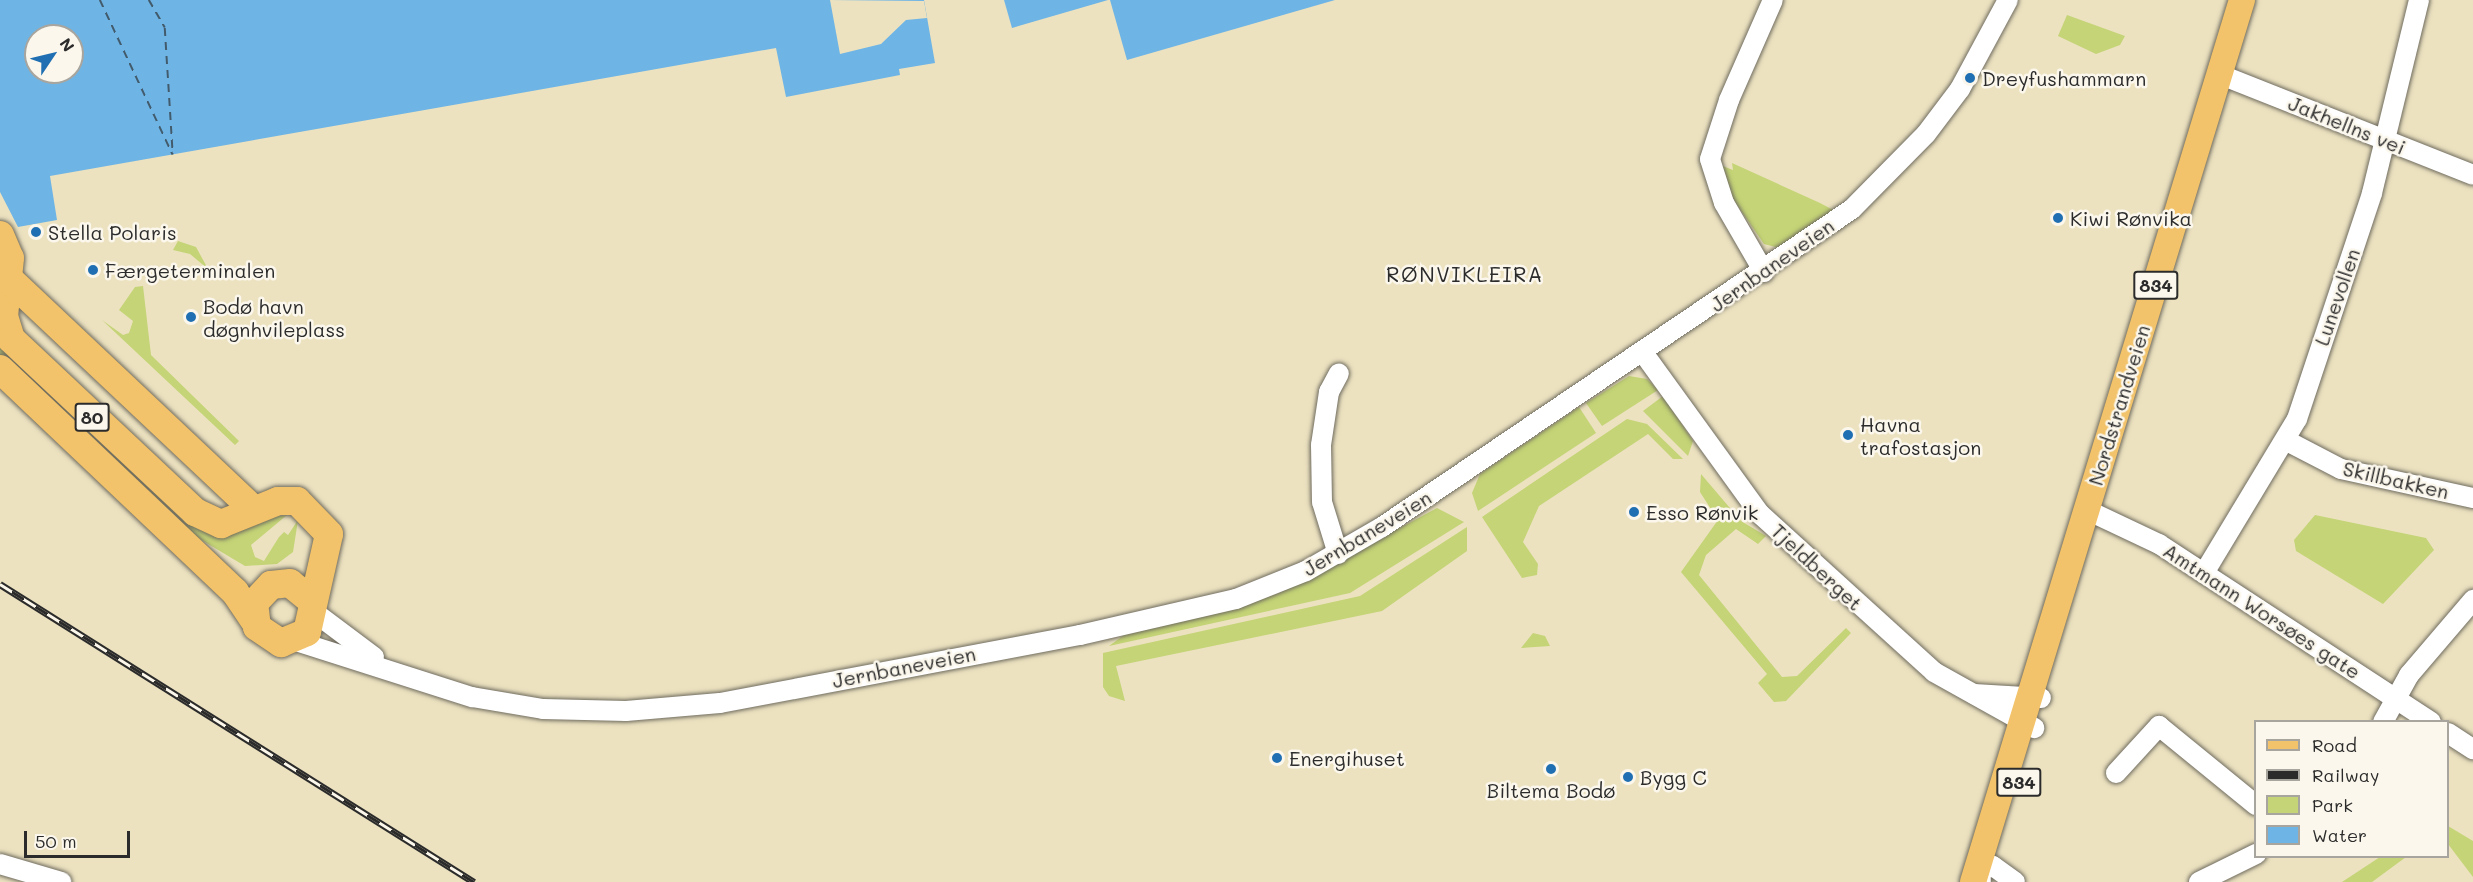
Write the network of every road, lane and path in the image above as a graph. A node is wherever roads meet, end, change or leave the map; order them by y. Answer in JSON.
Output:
{"nodes":[{"id":1,"x":1773,"y":0,"type":"edge"},
{"id":2,"x":2008,"y":0,"type":"edge"},
{"id":3,"x":2242,"y":0,"type":"edge"},
{"id":4,"x":2420,"y":0,"type":"edge"},
{"id":5,"x":2221,"y":75,"type":"junction"},
{"id":6,"x":2386,"y":141,"type":"junction"},
{"id":7,"x":2473,"y":175,"type":"edge"},
{"id":8,"x":0,"y":235,"type":"edge"},
{"id":9,"x":1764,"y":272,"type":"junction"},
{"id":10,"x":9,"y":279,"type":"junction"},
{"id":11,"x":1644,"y":354,"type":"junction"},
{"id":12,"x":0,"y":369,"type":"edge"},
{"id":13,"x":1340,"y":373,"type":"dead end"},
{"id":14,"x":2287,"y":441,"type":"junction"},
{"id":15,"x":2473,"y":498,"type":"edge"},
{"id":16,"x":254,"y":510,"type":"junction"},
{"id":17,"x":2087,"y":510,"type":"junction"},
{"id":18,"x":175,"y":534,"type":"junction"},
{"id":19,"x":329,"y":534,"type":"junction"},
{"id":20,"x":1338,"y":555,"type":"junction"},
{"id":21,"x":2204,"y":573,"type":"junction"},
{"id":22,"x":276,"y":583,"type":"junction"},
{"id":23,"x":313,"y":606,"type":"junction"},
{"id":24,"x":2470,"y":610,"type":"edge"},
{"id":25,"x":254,"y":620,"type":"junction"},
{"id":26,"x":296,"y":641,"type":"junction"},
{"id":27,"x":408,"y":675,"type":"junction"},
{"id":28,"x":1974,"y":694,"type":"junction"},
{"id":29,"x":2035,"y":697,"type":"junction"},
{"id":30,"x":2394,"y":697,"type":"junction"},
{"id":31,"x":2384,"y":720,"type":"edge"},
{"id":32,"x":2428,"y":720,"type":"edge"},
{"id":33,"x":2027,"y":726,"type":"junction"},
{"id":34,"x":2449,"y":734,"type":"edge"},
{"id":35,"x":2473,"y":749,"type":"edge"},
{"id":36,"x":2116,"y":772,"type":"dead end"},
{"id":37,"x":2254,"y":803,"type":"edge"},
{"id":38,"x":2254,"y":855,"type":"edge"},
{"id":39,"x":0,"y":864,"type":"edge"},
{"id":40,"x":1982,"y":877,"type":"edge"},
{"id":41,"x":61,"y":882,"type":"edge"},
{"id":42,"x":2015,"y":882,"type":"edge"},
{"id":43,"x":2199,"y":882,"type":"edge"}],
"edges":[{"from":1,"to":9,"type":"street"},
{"from":2,"to":9,"type":"street","name":"Jernbaneveien"},
{"from":3,"to":5,"type":"main road","name":"Nordstrandveien","number":"834"},
{"from":4,"to":6,"type":"street","name":"Lunevollen"},
{"from":5,"to":6,"type":"street","name":"Jakhellns vei"},
{"from":5,"to":17,"type":"main road","name":"Nordstrandveien","number":"834"},
{"from":6,"to":7,"type":"street","name":"Jakhellns vei"},
{"from":6,"to":14,"type":"street","name":"Lunevollen"},
{"from":8,"to":10,"type":"highway","number":"80"},
{"from":9,"to":11,"type":"street","name":"Jernbaneveien"},
{"from":10,"to":16,"type":"highway","number":"80"},
{"from":10,"to":16,"type":"highway","number":"80"},
{"from":11,"to":20,"type":"street","name":"Jernbaneveien"},
{"from":11,"to":28,"type":"street","name":"Tjeldberget"},
{"from":12,"to":18,"type":"highway","name":"Jernbaneveien","number":"80"},
{"from":13,"to":20,"type":"street"},
{"from":14,"to":15,"type":"street","name":"Skillbakken"},
{"from":14,"to":21,"type":"street","name":"Lunevollen"},
{"from":16,"to":19,"type":"highway","number":"80"},
{"from":17,"to":21,"type":"street","name":"Amtmann Worsøes gate"},
{"from":17,"to":29,"type":"main road","name":"Nordstrandveien","number":"834"},
{"from":18,"to":22,"type":"highway","name":"Jernbaneveien","number":"80"},
{"from":18,"to":25,"type":"highway","name":"Jernbaneveien","number":"80"},
{"from":19,"to":22,"type":"highway"},
{"from":19,"to":23,"type":"highway"},
{"from":20,"to":27,"type":"street","name":"Jernbaneveien"},
{"from":21,"to":30,"type":"street","name":"Amtmann Worsøes gate"},
{"from":22,"to":23,"type":"highway","name":"Jernbaneveien","number":"80"},
{"from":22,"to":25,"type":"highway"},
{"from":23,"to":26,"type":"highway"},
{"from":23,"to":27,"type":"street","name":"Jernbaneveien"},
{"from":24,"to":30,"type":"street"},
{"from":25,"to":26,"type":"highway","name":"Jernbaneveien","number":"80"},
{"from":26,"to":27,"type":"street","name":"Jernbaneveien"},
{"from":28,"to":29,"type":"street"},
{"from":28,"to":33,"type":"street","name":"Tjeldberget"},
{"from":29,"to":33,"type":"main road","name":"Nordstrandveien","number":"834"},
{"from":30,"to":31,"type":"street"},
{"from":30,"to":32,"type":"street","name":"Amtmann Worsøes gate"},
{"from":33,"to":40,"type":"main road","name":"Nordstrandveien","number":"834"},
{"from":34,"to":35,"type":"street"},
{"from":36,"to":37,"type":"street"},
{"from":38,"to":43,"type":"street"},
{"from":39,"to":41,"type":"street"},
{"from":40,"to":42,"type":"street"}]}
